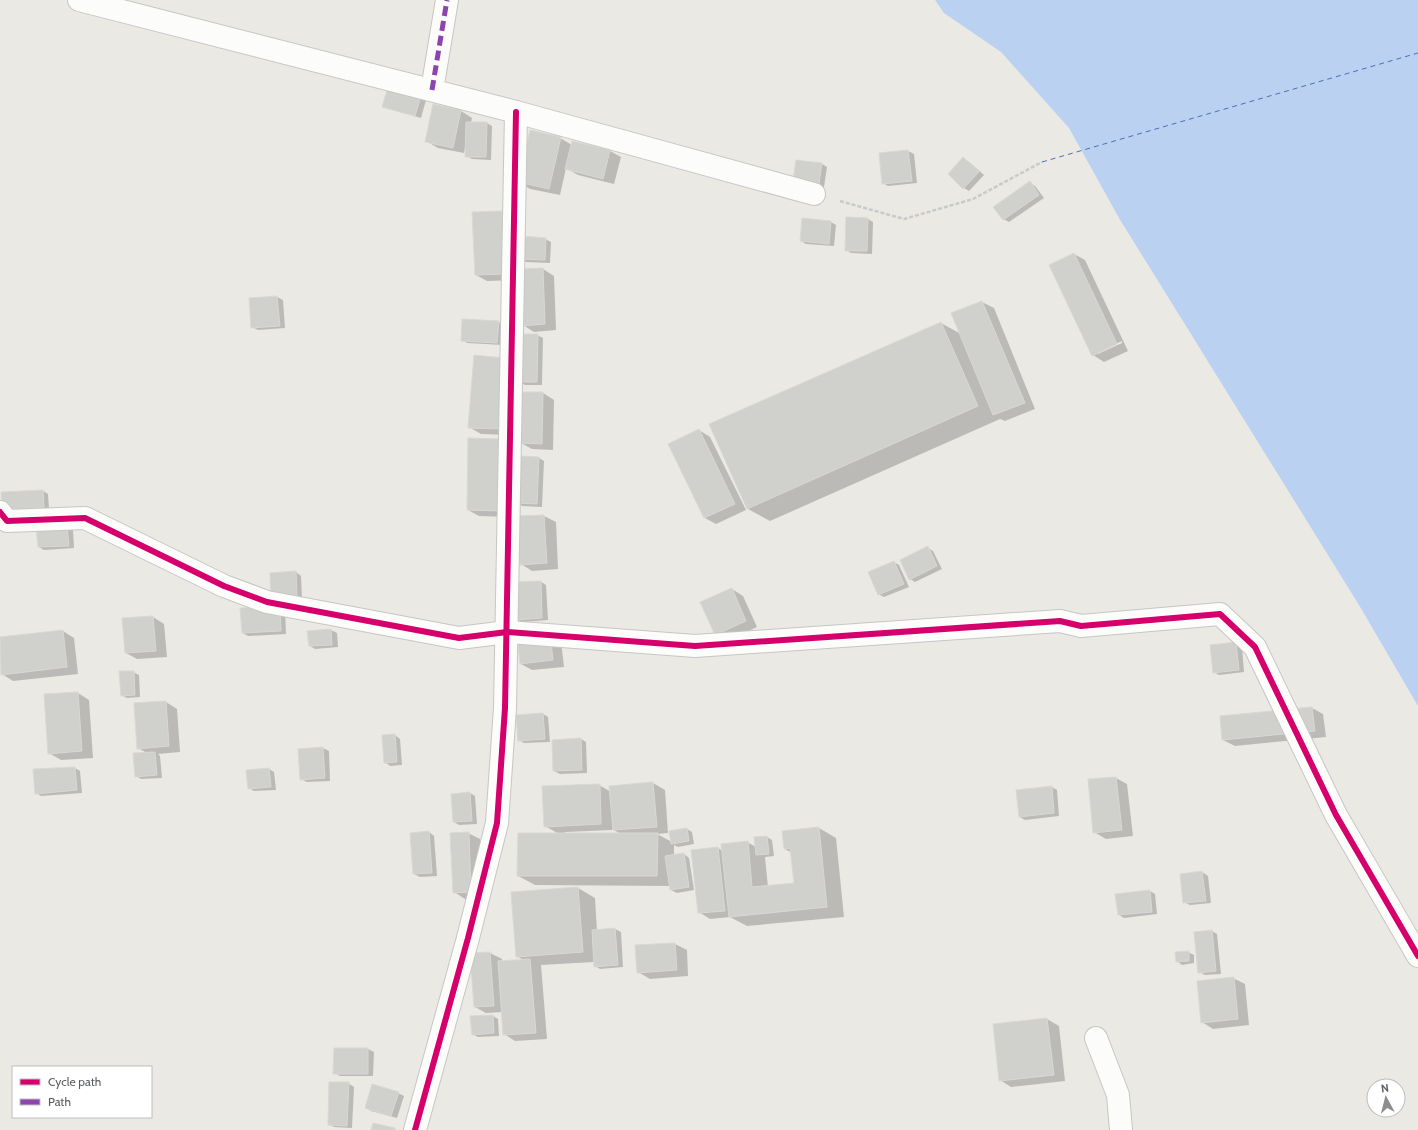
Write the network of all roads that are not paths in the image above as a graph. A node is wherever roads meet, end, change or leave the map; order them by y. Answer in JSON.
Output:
{"nodes":[{"id":1,"x":79,"y":0,"type":"edge"},
{"id":2,"x":448,"y":0,"type":"edge"},
{"id":3,"x":432,"y":90,"type":"junction"},
{"id":4,"x":516,"y":112,"type":"junction"},
{"id":5,"x":814,"y":194,"type":"road end"},
{"id":6,"x":0,"y":512,"type":"edge"},
{"id":7,"x":507,"y":632,"type":"junction"},
{"id":8,"x":1418,"y":956,"type":"edge"},
{"id":9,"x":1096,"y":1038,"type":"dead end"},
{"id":10,"x":416,"y":1130,"type":"edge"},
{"id":11,"x":1121,"y":1130,"type":"edge"}],
"edges":[{"from":1,"to":3,"type":"street"},
{"from":2,"to":3,"type":"street"},
{"from":3,"to":4,"type":"street"},
{"from":4,"to":5,"type":"street"},
{"from":4,"to":7,"type":"street"},
{"from":6,"to":7,"type":"street"},
{"from":7,"to":8,"type":"street"},
{"from":7,"to":10,"type":"street"},
{"from":9,"to":11,"type":"street"}]}
